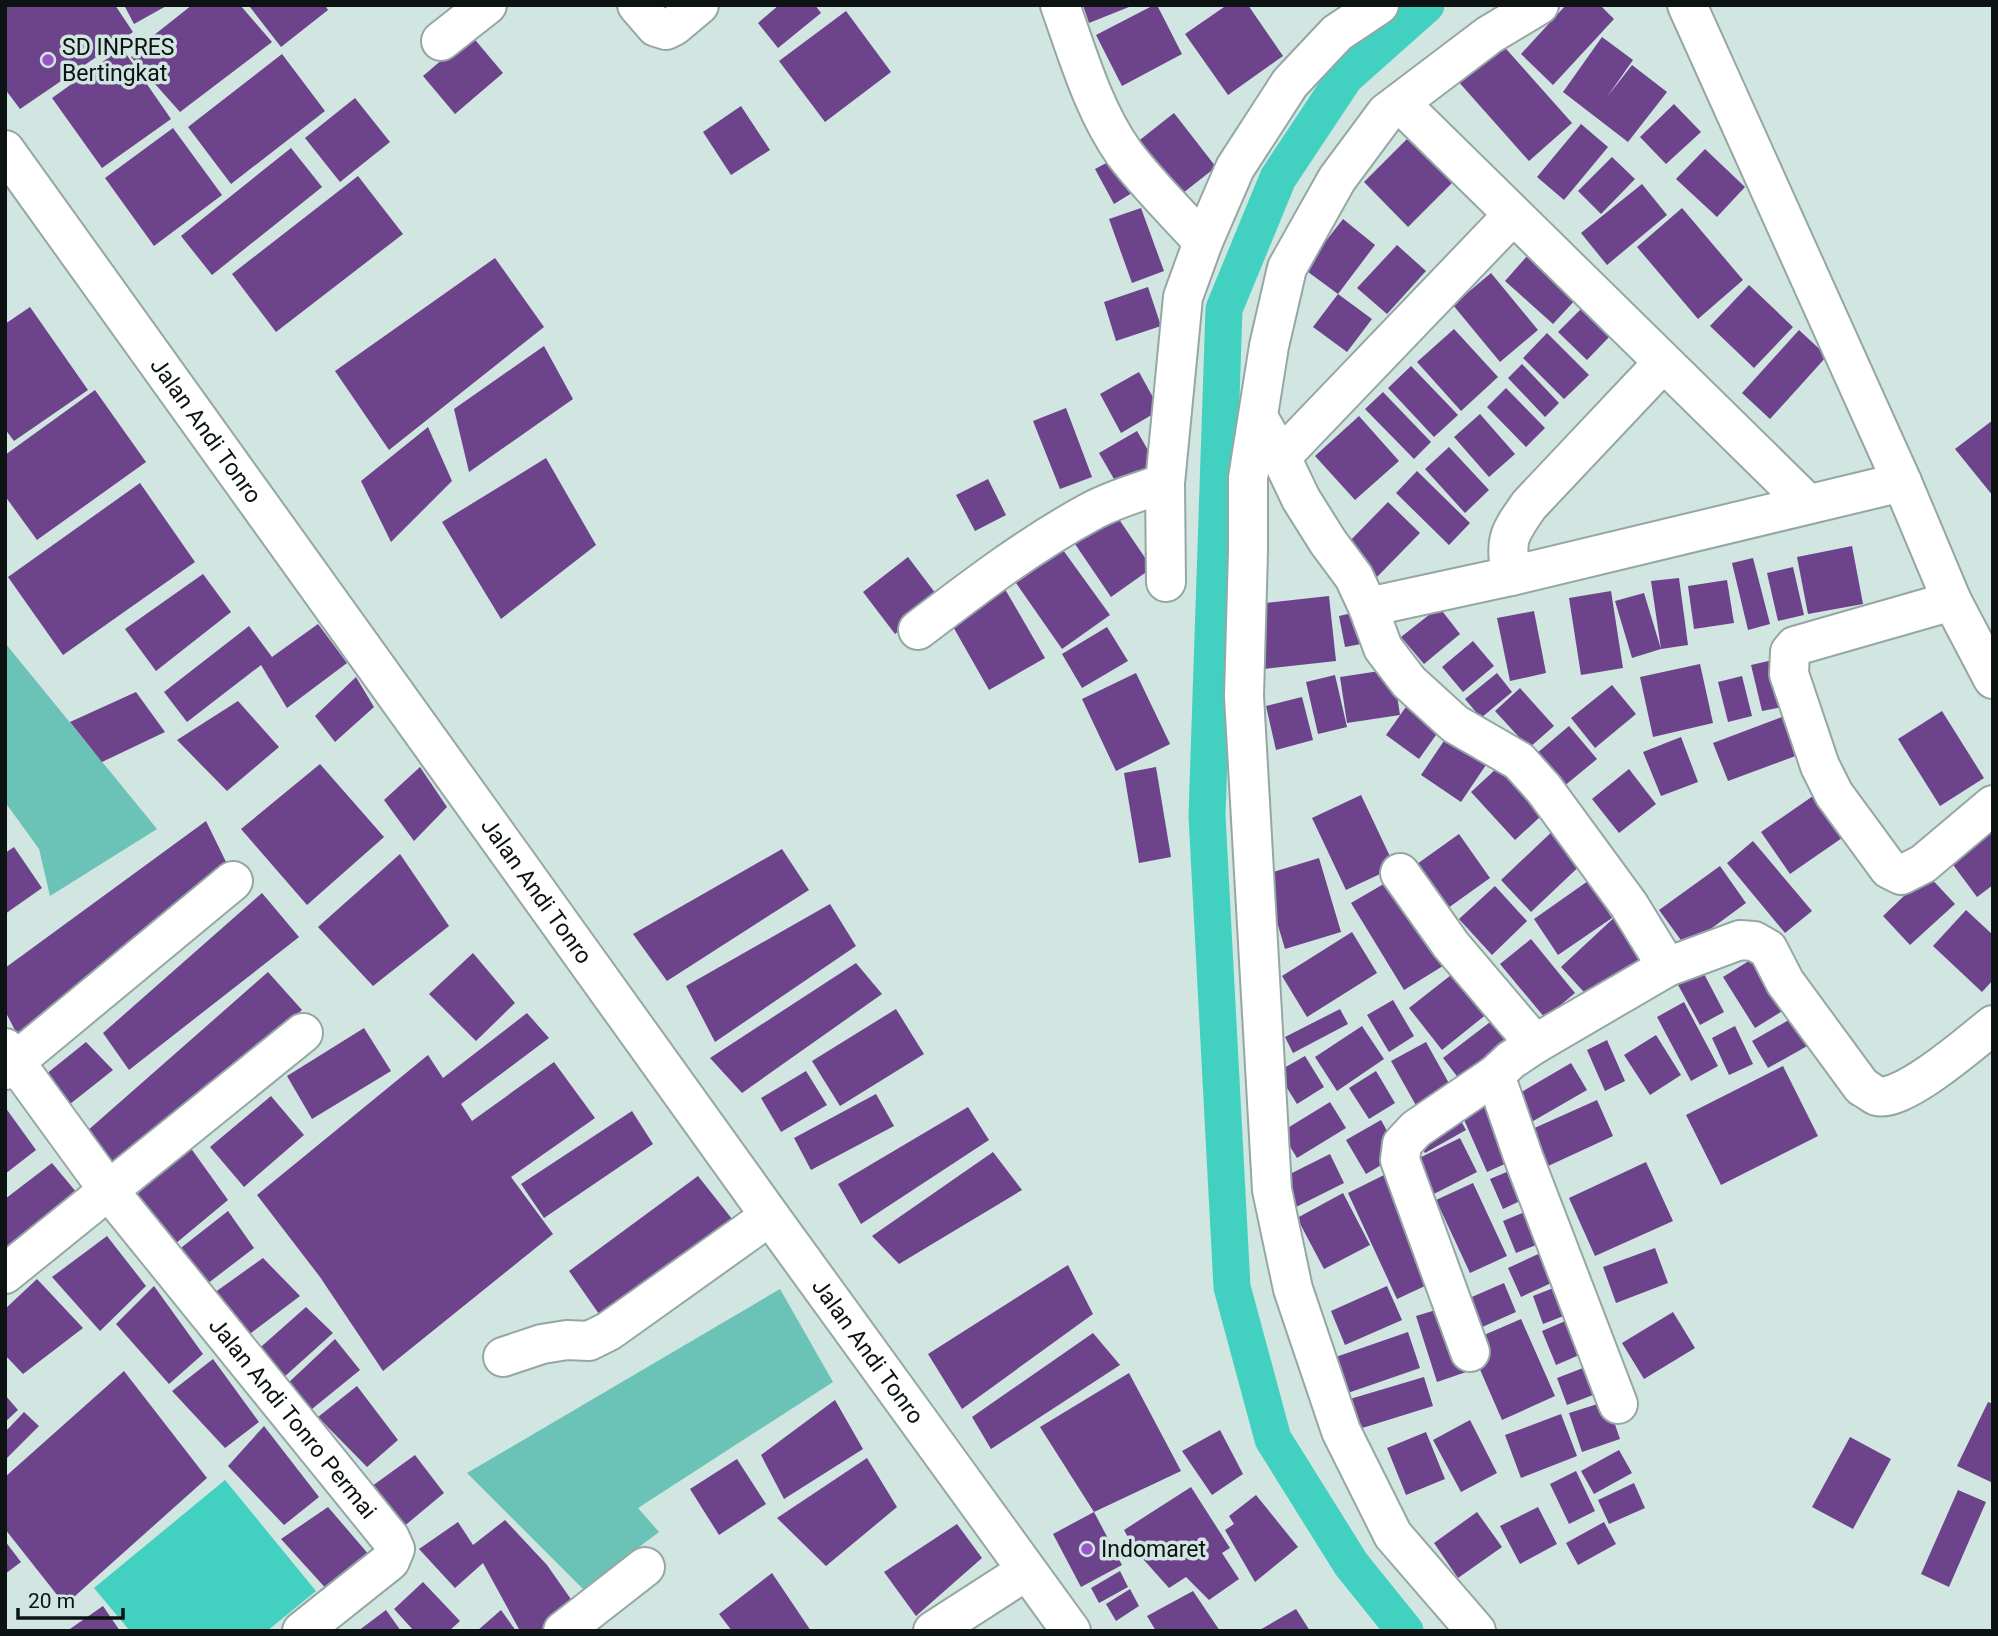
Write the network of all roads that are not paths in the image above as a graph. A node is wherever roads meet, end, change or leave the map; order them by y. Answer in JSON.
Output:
{"nodes":[{"id":1,"x":487,"y":5,"type":"edge"},
{"id":2,"x":637,"y":5,"type":"edge"},
{"id":3,"x":699,"y":5,"type":"edge"},
{"id":4,"x":1060,"y":5,"type":"edge"},
{"id":5,"x":1379,"y":5,"type":"edge"},
{"id":6,"x":1539,"y":5,"type":"edge"},
{"id":7,"x":1687,"y":5,"type":"edge"},
{"id":8,"x":441,"y":41,"type":"dead end"},
{"id":9,"x":1408,"y":111,"type":"dead end"},
{"id":10,"x":5,"y":150,"type":"edge"},
{"id":11,"x":1512,"y":216,"type":"junction"},
{"id":12,"x":1203,"y":242,"type":"junction"},
{"id":13,"x":1663,"y":363,"type":"junction"},
{"id":14,"x":1258,"y":417,"type":"junction"},
{"id":15,"x":1281,"y":457,"type":"junction"},
{"id":16,"x":1902,"y":482,"type":"junction"},
{"id":17,"x":1165,"y":483,"type":"junction"},
{"id":18,"x":1808,"y":504,"type":"junction"},
{"id":19,"x":1511,"y":576,"type":"junction"},
{"id":20,"x":1166,"y":582,"type":"dead end"},
{"id":21,"x":1952,"y":601,"type":"junction"},
{"id":22,"x":1368,"y":607,"type":"junction"},
{"id":23,"x":918,"y":630,"type":"dead end"},
{"id":24,"x":1993,"y":679,"type":"edge"},
{"id":25,"x":1993,"y":806,"type":"edge"},
{"id":26,"x":1400,"y":873,"type":"dead end"},
{"id":27,"x":233,"y":881,"type":"dead end"},
{"id":28,"x":1667,"y":967,"type":"junction"},
{"id":29,"x":1993,"y":1026,"type":"edge"},
{"id":30,"x":303,"y":1033,"type":"dead end"},
{"id":31,"x":1535,"y":1044,"type":"junction"},
{"id":32,"x":9,"y":1060,"type":"edge"},
{"id":33,"x":1495,"y":1075,"type":"junction"},
{"id":34,"x":109,"y":1191,"type":"junction"},
{"id":35,"x":770,"y":1216,"type":"junction"},
{"id":36,"x":5,"y":1274,"type":"edge"},
{"id":37,"x":1470,"y":1352,"type":"dead end"},
{"id":38,"x":503,"y":1357,"type":"dead end"},
{"id":39,"x":1618,"y":1404,"type":"dead end"},
{"id":40,"x":645,"y":1567,"type":"dead end"},
{"id":41,"x":1026,"y":1571,"type":"junction"},
{"id":42,"x":302,"y":1631,"type":"edge"},
{"id":43,"x":563,"y":1631,"type":"edge"},
{"id":44,"x":933,"y":1631,"type":"edge"},
{"id":45,"x":1071,"y":1631,"type":"edge"},
{"id":46,"x":1476,"y":1631,"type":"edge"}],
"edges":[{"from":1,"to":8,"type":"street"},
{"from":2,"to":3,"type":"street"},
{"from":4,"to":12,"type":"street"},
{"from":5,"to":12,"type":"street"},
{"from":6,"to":14,"type":"street"},
{"from":7,"to":16,"type":"street"},
{"from":9,"to":11,"type":"street"},
{"from":10,"to":35,"type":"street","name":"Jalan Andi Tonro"},
{"from":11,"to":13,"type":"street"},
{"from":11,"to":15,"type":"street"},
{"from":12,"to":17,"type":"street"},
{"from":13,"to":18,"type":"street"},
{"from":13,"to":19,"type":"street"},
{"from":14,"to":15,"type":"street"},
{"from":14,"to":46,"type":"street"},
{"from":15,"to":22,"type":"street"},
{"from":16,"to":18,"type":"street"},
{"from":16,"to":21,"type":"street"},
{"from":17,"to":20,"type":"street"},
{"from":17,"to":23,"type":"street"},
{"from":18,"to":19,"type":"street"},
{"from":19,"to":22,"type":"street"},
{"from":21,"to":24,"type":"street"},
{"from":21,"to":25,"type":"street"},
{"from":22,"to":28,"type":"street"},
{"from":26,"to":31,"type":"street"},
{"from":27,"to":32,"type":"street"},
{"from":28,"to":29,"type":"street"},
{"from":28,"to":31,"type":"street"},
{"from":30,"to":34,"type":"street"},
{"from":31,"to":33,"type":"street"},
{"from":32,"to":34,"type":"street"},
{"from":33,"to":37,"type":"street"},
{"from":33,"to":39,"type":"street"},
{"from":34,"to":36,"type":"street"},
{"from":34,"to":42,"type":"street","name":"Jalan Andi Tonro Permai"},
{"from":35,"to":38,"type":"street"},
{"from":35,"to":41,"type":"street","name":"Jalan Andi Tonro"},
{"from":40,"to":43,"type":"street"},
{"from":41,"to":44,"type":"street"},
{"from":41,"to":45,"type":"street","name":"Jalan Andi Tonro"}]}
